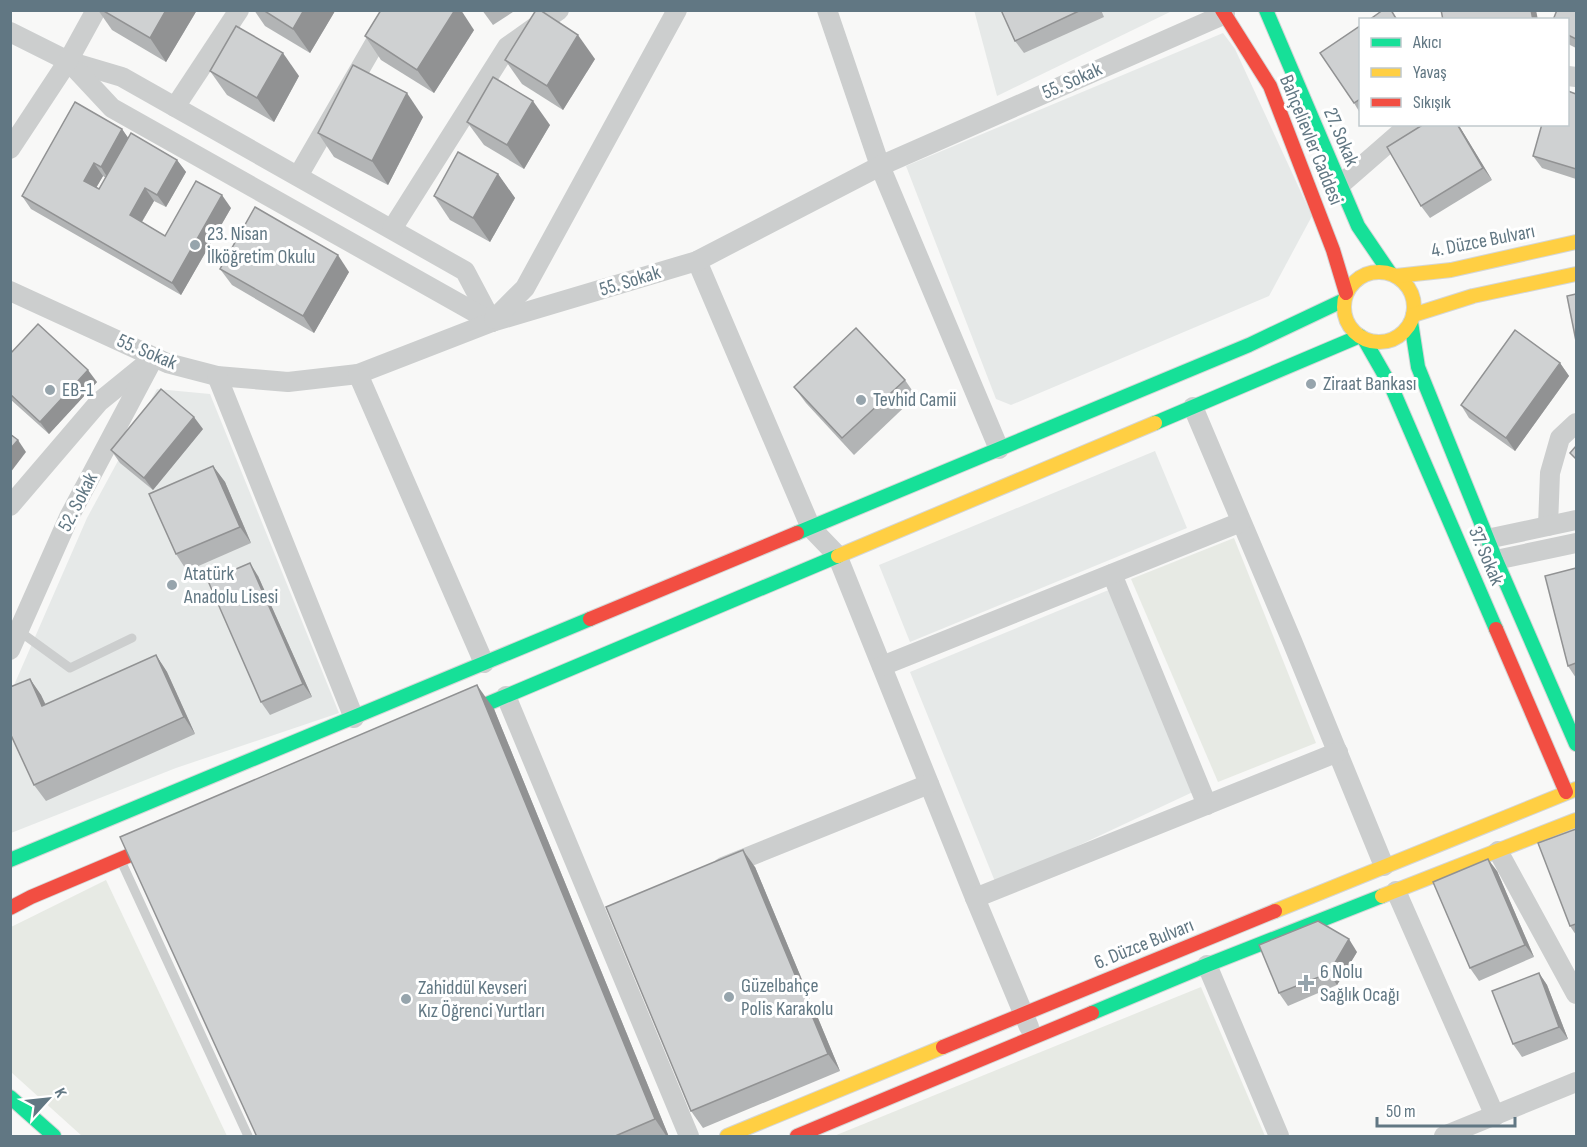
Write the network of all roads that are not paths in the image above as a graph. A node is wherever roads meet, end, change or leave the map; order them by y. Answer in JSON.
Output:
{"nodes":[{"id":1,"x":96,"y":10,"type":"edge"},
{"id":2,"x":239,"y":10,"type":"edge"},
{"id":3,"x":394,"y":10,"type":"edge"},
{"id":4,"x":559,"y":10,"type":"edge"},
{"id":5,"x":677,"y":10,"type":"edge"},
{"id":6,"x":827,"y":10,"type":"edge"},
{"id":7,"x":1269,"y":11,"type":"edge"},
{"id":8,"x":1224,"y":12,"type":"edge"},
{"id":9,"x":10,"y":32,"type":"edge"},
{"id":10,"x":68,"y":61,"type":"junction"},
{"id":11,"x":175,"y":107,"type":"junction"},
{"id":12,"x":1408,"y":126,"type":"edge"},
{"id":13,"x":10,"y":149,"type":"edge"},
{"id":14,"x":880,"y":166,"type":"junction"},
{"id":15,"x":298,"y":176,"type":"junction"},
{"id":16,"x":1340,"y":185,"type":"junction"},
{"id":17,"x":392,"y":229,"type":"junction"},
{"id":18,"x":1576,"y":242,"type":"edge"},
{"id":19,"x":697,"y":261,"type":"junction"},
{"id":20,"x":1576,"y":274,"type":"edge"},
{"id":21,"x":1393,"y":275,"type":"junction"},
{"id":22,"x":10,"y":291,"type":"edge"},
{"id":23,"x":1345,"y":297,"type":"junction"},
{"id":24,"x":1412,"y":318,"type":"junction"},
{"id":25,"x":492,"y":322,"type":"junction"},
{"id":26,"x":1362,"y":338,"type":"junction"},
{"id":27,"x":154,"y":357,"type":"junction"},
{"id":28,"x":358,"y":374,"type":"junction"},
{"id":29,"x":217,"y":376,"type":"junction"},
{"id":30,"x":1193,"y":407,"type":"junction"},
{"id":31,"x":1576,"y":423,"type":"edge"},
{"id":32,"x":1433,"y":444,"type":"junction"},
{"id":33,"x":999,"y":449,"type":"junction"},
{"id":34,"x":10,"y":506,"type":"edge"},
{"id":35,"x":1576,"y":520,"type":"edge"},
{"id":36,"x":1241,"y":522,"type":"junction"},
{"id":37,"x":1548,"y":526,"type":"junction"},
{"id":38,"x":811,"y":528,"type":"junction"},
{"id":39,"x":1487,"y":539,"type":"junction"},
{"id":40,"x":1576,"y":543,"type":"edge"},
{"id":41,"x":837,"y":555,"type":"junction"},
{"id":42,"x":1496,"y":560,"type":"junction"},
{"id":43,"x":1112,"y":574,"type":"junction"},
{"id":44,"x":19,"y":631,"type":"junction"},
{"id":45,"x":132,"y":638,"type":"dead end"},
{"id":46,"x":1530,"y":639,"type":"junction"},
{"id":47,"x":10,"y":650,"type":"edge"},
{"id":48,"x":1505,"y":650,"type":"junction"},
{"id":49,"x":484,"y":663,"type":"junction"},
{"id":50,"x":882,"y":666,"type":"junction"},
{"id":51,"x":506,"y":696,"type":"junction"},
{"id":52,"x":354,"y":718,"type":"junction"},
{"id":53,"x":440,"y":724,"type":"edge"},
{"id":54,"x":1576,"y":744,"type":"edge"},
{"id":55,"x":1338,"y":752,"type":"junction"},
{"id":56,"x":929,"y":784,"type":"junction"},
{"id":57,"x":1571,"y":790,"type":"edge"},
{"id":58,"x":1207,"y":805,"type":"junction"},
{"id":59,"x":1576,"y":820,"type":"edge"},
{"id":60,"x":176,"y":836,"type":"edge"},
{"id":61,"x":1498,"y":851,"type":"junction"},
{"id":62,"x":121,"y":859,"type":"junction"},
{"id":63,"x":10,"y":860,"type":"edge"},
{"id":64,"x":1384,"y":866,"type":"junction"},
{"id":65,"x":708,"y":873,"type":"edge"},
{"id":66,"x":1396,"y":891,"type":"junction"},
{"id":67,"x":975,"y":898,"type":"junction"},
{"id":68,"x":10,"y":908,"type":"edge"},
{"id":69,"x":620,"y":908,"type":"edge"},
{"id":70,"x":598,"y":917,"type":"junction"},
{"id":71,"x":1207,"y":965,"type":"junction"},
{"id":72,"x":1576,"y":994,"type":"edge"},
{"id":73,"x":1024,"y":1014,"type":"junction"},
{"id":74,"x":1034,"y":1037,"type":"junction"},
{"id":75,"x":1576,"y":1082,"type":"edge"},
{"id":76,"x":10,"y":1097,"type":"edge"},
{"id":77,"x":1495,"y":1116,"type":"junction"},
{"id":78,"x":54,"y":1137,"type":"edge"},
{"id":79,"x":248,"y":1137,"type":"edge"},
{"id":80,"x":689,"y":1137,"type":"edge"},
{"id":81,"x":727,"y":1137,"type":"edge"},
{"id":82,"x":797,"y":1137,"type":"edge"},
{"id":83,"x":1279,"y":1137,"type":"edge"},
{"id":84,"x":1444,"y":1137,"type":"edge"}],
"edges":[{"from":1,"to":10,"type":"street"},
{"from":2,"to":11,"type":"street"},
{"from":3,"to":15,"type":"street"},
{"from":4,"to":17,"type":"street"},
{"from":5,"to":25,"type":"street"},
{"from":6,"to":14,"type":"street"},
{"from":7,"to":16,"type":"main road","name":"27. Sokak"},
{"from":8,"to":14,"type":"street","name":"55. Sokak"},
{"from":8,"to":23,"type":"main road","name":"Bahçelievler Caddesi"},
{"from":9,"to":10,"type":"street"},
{"from":10,"to":11,"type":"street"},
{"from":10,"to":13,"type":"street"},
{"from":10,"to":25,"type":"street"},
{"from":11,"to":15,"type":"street"},
{"from":12,"to":16,"type":"street"},
{"from":14,"to":19,"type":"street","name":"55. Sokak"},
{"from":14,"to":33,"type":"street"},
{"from":15,"to":17,"type":"street"},
{"from":16,"to":21,"type":"main road","name":"27. Sokak"},
{"from":17,"to":25,"type":"street"},
{"from":18,"to":21,"type":"main road","name":"4. Düzce Bulvarı"},
{"from":19,"to":25,"type":"street","name":"55. Sokak"},
{"from":19,"to":38,"type":"street"},
{"from":20,"to":24,"type":"main road"},
{"from":21,"to":23,"type":"main road"},
{"from":21,"to":24,"type":"main road"},
{"from":22,"to":27,"type":"street","name":"55. Sokak"},
{"from":23,"to":26,"type":"main road"},
{"from":23,"to":33,"type":"main road"},
{"from":24,"to":26,"type":"main road"},
{"from":24,"to":32,"type":"main road"},
{"from":25,"to":28,"type":"street","name":"55. Sokak"},
{"from":26,"to":30,"type":"main road"},
{"from":26,"to":32,"type":"main road","name":"37. Sokak"},
{"from":27,"to":29,"type":"street","name":"55. Sokak"},
{"from":27,"to":34,"type":"street"},
{"from":27,"to":44,"type":"street","name":"52. Sokak"},
{"from":28,"to":29,"type":"street","name":"55. Sokak"},
{"from":28,"to":49,"type":"street"},
{"from":29,"to":52,"type":"street"},
{"from":30,"to":36,"type":"street"},
{"from":30,"to":41,"type":"main road"},
{"from":31,"to":37,"type":"street"},
{"from":32,"to":39,"type":"main road"},
{"from":32,"to":48,"type":"main road","name":"37. Sokak"},
{"from":33,"to":38,"type":"main road"},
{"from":35,"to":37,"type":"street"},
{"from":36,"to":43,"type":"street"},
{"from":36,"to":55,"type":"street"},
{"from":37,"to":39,"type":"street"},
{"from":38,"to":41,"type":"street"},
{"from":38,"to":49,"type":"main road"},
{"from":39,"to":42,"type":"main road"},
{"from":40,"to":42,"type":"street"},
{"from":41,"to":50,"type":"street"},
{"from":41,"to":51,"type":"main road"},
{"from":42,"to":46,"type":"main road"},
{"from":43,"to":50,"type":"street"},
{"from":43,"to":58,"type":"street"},
{"from":44,"to":45,"type":"lane"},
{"from":44,"to":47,"type":"street","name":"52. Sokak"},
{"from":46,"to":48,"type":"main road"},
{"from":46,"to":54,"type":"main road"},
{"from":48,"to":57,"type":"main road","name":"37. Sokak"},
{"from":49,"to":52,"type":"main road"},
{"from":50,"to":56,"type":"street"},
{"from":51,"to":53,"type":"main road"},
{"from":51,"to":70,"type":"street"},
{"from":52,"to":63,"type":"main road"},
{"from":55,"to":58,"type":"street"},
{"from":55,"to":64,"type":"street"},
{"from":56,"to":65,"type":"street"},
{"from":56,"to":67,"type":"street"},
{"from":57,"to":64,"type":"main road","name":"6. Düzce Bulvarı"},
{"from":58,"to":67,"type":"street"},
{"from":59,"to":61,"type":"main road"},
{"from":60,"to":62,"type":"main road"},
{"from":61,"to":66,"type":"main road"},
{"from":61,"to":72,"type":"street"},
{"from":62,"to":68,"type":"main road"},
{"from":62,"to":79,"type":"lane"},
{"from":64,"to":73,"type":"main road","name":"6. Düzce Bulvarı"},
{"from":66,"to":71,"type":"main road"},
{"from":66,"to":77,"type":"street"},
{"from":67,"to":73,"type":"street"},
{"from":69,"to":70,"type":"street"},
{"from":70,"to":80,"type":"street"},
{"from":71,"to":74,"type":"main road"},
{"from":71,"to":83,"type":"street"},
{"from":73,"to":74,"type":"street"},
{"from":73,"to":81,"type":"main road","name":"6. Düzce Bulvarı"},
{"from":74,"to":82,"type":"main road"},
{"from":75,"to":77,"type":"street"},
{"from":76,"to":78,"type":"main road"},
{"from":77,"to":84,"type":"street"}]}
